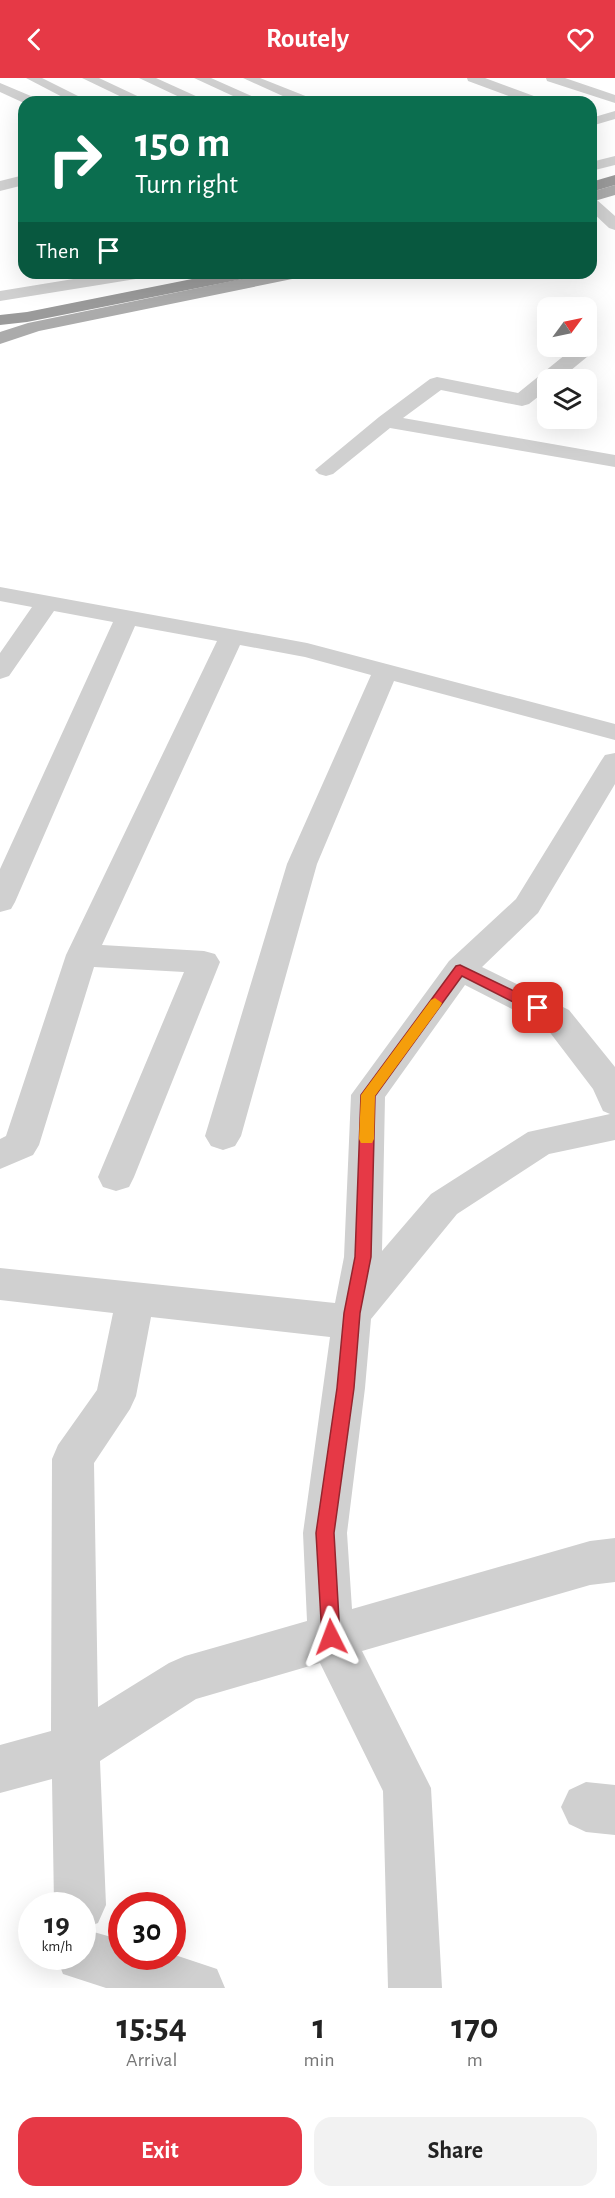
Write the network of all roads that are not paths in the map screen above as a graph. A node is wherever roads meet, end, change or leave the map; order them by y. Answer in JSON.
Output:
{"nodes":[{"id":1,"x":32,"y":78,"type":"edge"},
{"id":2,"x":88,"y":78,"type":"edge"},
{"id":3,"x":145,"y":78,"type":"edge"},
{"id":4,"x":200,"y":78,"type":"edge"},
{"id":5,"x":249,"y":78,"type":"edge"},
{"id":6,"x":473,"y":78,"type":"edge"},
{"id":7,"x":552,"y":78,"type":"edge"},
{"id":8,"x":0,"y":87,"type":"edge"},
{"id":9,"x":20,"y":96,"type":"edge"},
{"id":10,"x":70,"y":96,"type":"edge"},
{"id":11,"x":129,"y":96,"type":"edge"},
{"id":12,"x":188,"y":96,"type":"edge"},
{"id":13,"x":244,"y":96,"type":"edge"},
{"id":14,"x":293,"y":96,"type":"edge"},
{"id":15,"x":521,"y":96,"type":"edge"},
{"id":16,"x":615,"y":99,"type":"edge"},
{"id":17,"x":615,"y":115,"type":"edge"},
{"id":18,"x":597,"y":120,"type":"edge"},
{"id":19,"x":615,"y":160,"type":"edge"},
{"id":20,"x":597,"y":165,"type":"edge"},
{"id":21,"x":615,"y":170,"type":"edge"},
{"id":22,"x":597,"y":175,"type":"edge"},
{"id":23,"x":615,"y":180,"type":"edge"},
{"id":24,"x":18,"y":182,"type":"edge"},
{"id":25,"x":597,"y":185,"type":"edge"},
{"id":26,"x":0,"y":186,"type":"edge"},
{"id":27,"x":615,"y":190,"type":"edge"},
{"id":28,"x":597,"y":194,"type":"edge"},
{"id":29,"x":597,"y":208,"type":"edge"},
{"id":30,"x":615,"y":225,"type":"edge"},
{"id":31,"x":120,"y":279,"type":"edge"},
{"id":32,"x":149,"y":279,"type":"edge"},
{"id":33,"x":218,"y":279,"type":"edge"},
{"id":34,"x":268,"y":279,"type":"edge"},
{"id":35,"x":87,"y":288,"type":"junction"},
{"id":36,"x":0,"y":296,"type":"edge"},
{"id":37,"x":0,"y":308,"type":"edge"},
{"id":38,"x":0,"y":320,"type":"edge"},
{"id":39,"x":34,"y":327,"type":"junction"},
{"id":40,"x":0,"y":332,"type":"edge"},
{"id":41,"x":0,"y":338,"type":"edge"},
{"id":42,"x":575,"y":357,"type":"edge"},
{"id":43,"x":386,"y":421,"type":"junction"},
{"id":44,"x":615,"y":461,"type":"edge"},
{"id":45,"x":326,"y":470,"type":"dead end"},
{"id":46,"x":0,"y":594,"type":"edge"},
{"id":47,"x":48,"y":602,"type":"junction"},
{"id":48,"x":127,"y":617,"type":"junction"},
{"id":49,"x":232,"y":636,"type":"junction"},
{"id":50,"x":0,"y":671,"type":"edge"},
{"id":51,"x":385,"y":671,"type":"junction"},
{"id":52,"x":615,"y":732,"type":"edge"},
{"id":53,"x":615,"y":761,"type":"edge"},
{"id":54,"x":0,"y":902,"type":"edge"},
{"id":55,"x":82,"y":955,"type":"junction"},
{"id":56,"x":460,"y":969,"type":"junction"},
{"id":57,"x":613,"y":1090,"type":"edge"},
{"id":58,"x":615,"y":1126,"type":"edge"},
{"id":59,"x":223,"y":1136,"type":"dead end"},
{"id":60,"x":0,"y":1155,"type":"edge"},
{"id":61,"x":116,"y":1177,"type":"dead end"},
{"id":62,"x":0,"y":1284,"type":"edge"},
{"id":63,"x":135,"y":1300,"type":"junction"},
{"id":64,"x":352,"y":1317,"type":"junction"},
{"id":65,"x":615,"y":1560,"type":"edge"},
{"id":66,"x":331,"y":1637,"type":"junction"},
{"id":67,"x":75,"y":1749,"type":"junction"},
{"id":68,"x":0,"y":1769,"type":"edge"},
{"id":69,"x":80,"y":1892,"type":"edge"},
{"id":70,"x":96,"y":1959,"type":"edge"},
{"id":71,"x":198,"y":1988,"type":"edge"},
{"id":72,"x":415,"y":1988,"type":"edge"}],
"edges":[{"from":1,"to":10,"type":"street"},
{"from":2,"to":11,"type":"street"},
{"from":3,"to":12,"type":"street"},
{"from":4,"to":13,"type":"street"},
{"from":5,"to":14,"type":"street"},
{"from":6,"to":15,"type":"street"},
{"from":7,"to":16,"type":"street"},
{"from":8,"to":9,"type":"street"},
{"from":17,"to":18,"type":"street"},
{"from":19,"to":20,"type":"street"},
{"from":21,"to":22,"type":"highway"},
{"from":23,"to":25,"type":"highway"},
{"from":24,"to":26,"type":"street"},
{"from":27,"to":28,"type":"main road"},
{"from":29,"to":30,"type":"street"},
{"from":31,"to":35,"type":"street"},
{"from":32,"to":35,"type":"highway"},
{"from":33,"to":38,"type":"highway"},
{"from":34,"to":39,"type":"main road"},
{"from":35,"to":36,"type":"street"},
{"from":35,"to":37,"type":"highway"},
{"from":39,"to":40,"type":"main road"},
{"from":39,"to":41,"type":"main road"},
{"from":42,"to":43,"type":"street"},
{"from":43,"to":44,"type":"street"},
{"from":43,"to":45,"type":"street"},
{"from":46,"to":47,"type":"street"},
{"from":47,"to":48,"type":"street"},
{"from":47,"to":50,"type":"street"},
{"from":48,"to":49,"type":"street"},
{"from":48,"to":54,"type":"street"},
{"from":49,"to":51,"type":"street"},
{"from":49,"to":55,"type":"street"},
{"from":51,"to":52,"type":"street"},
{"from":51,"to":59,"type":"street"},
{"from":53,"to":56,"type":"street"},
{"from":55,"to":60,"type":"street"},
{"from":55,"to":61,"type":"street"},
{"from":56,"to":57,"type":"street"},
{"from":56,"to":64,"type":"street"},
{"from":58,"to":64,"type":"street"},
{"from":62,"to":63,"type":"street"},
{"from":63,"to":64,"type":"street"},
{"from":63,"to":67,"type":"street"},
{"from":64,"to":66,"type":"street"},
{"from":65,"to":66,"type":"street"},
{"from":66,"to":67,"type":"street"},
{"from":66,"to":72,"type":"street"},
{"from":67,"to":68,"type":"street"},
{"from":67,"to":69,"type":"street"},
{"from":70,"to":71,"type":"street"}]}
